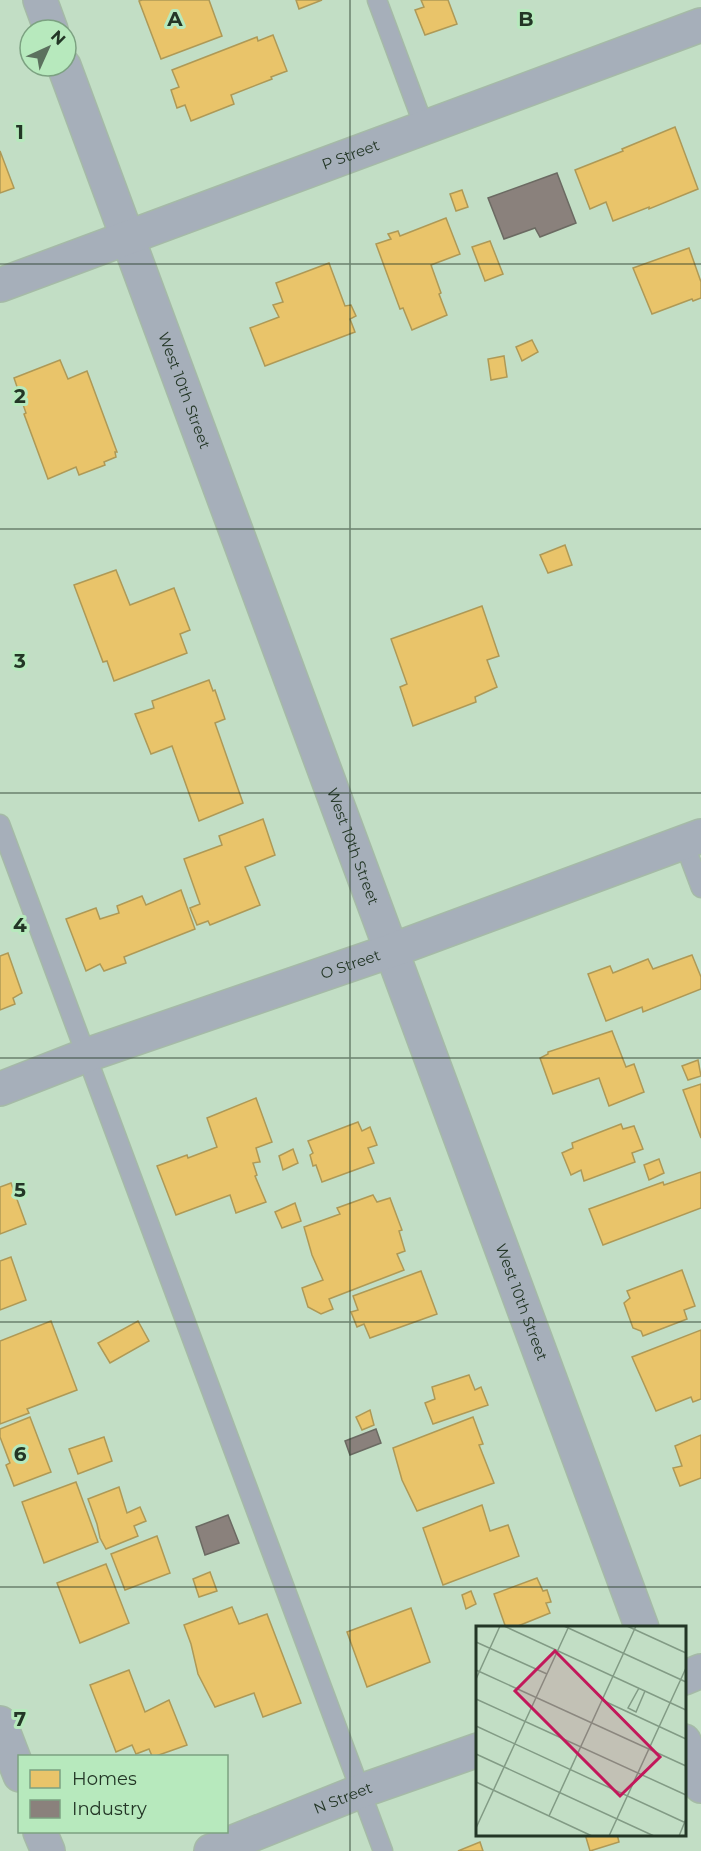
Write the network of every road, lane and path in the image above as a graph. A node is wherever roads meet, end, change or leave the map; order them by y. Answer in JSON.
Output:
{"nodes":[{"id":1,"x":40,"y":0,"type":"edge"},
{"id":2,"x":377,"y":0,"type":"edge"},
{"id":3,"x":47,"y":18,"type":"edge"},
{"id":4,"x":701,"y":25,"type":"edge"},
{"id":5,"x":68,"y":78,"type":"edge"},
{"id":6,"x":425,"y":129,"type":"junction"},
{"id":7,"x":128,"y":238,"type":"junction"},
{"id":8,"x":0,"y":285,"type":"edge"},
{"id":9,"x":0,"y":824,"type":"edge"},
{"id":10,"x":693,"y":839,"type":"edge"},
{"id":11,"x":701,"y":888,"type":"edge"},
{"id":12,"x":393,"y":950,"type":"junction"},
{"id":13,"x":87,"y":1055,"type":"junction"},
{"id":14,"x":0,"y":1089,"type":"edge"},
{"id":15,"x":641,"y":1626,"type":"edge"},
{"id":16,"x":701,"y":1671,"type":"edge"},
{"id":17,"x":686,"y":1676,"type":"edge"},
{"id":18,"x":0,"y":1723,"type":"edge"},
{"id":19,"x":686,"y":1747,"type":"edge"},
{"id":20,"x":476,"y":1750,"type":"edge"},
{"id":21,"x":18,"y":1770,"type":"edge"},
{"id":22,"x":701,"y":1786,"type":"edge"},
{"id":23,"x":361,"y":1791,"type":"junction"},
{"id":24,"x":40,"y":1833,"type":"edge"},
{"id":25,"x":48,"y":1851,"type":"edge"},
{"id":26,"x":211,"y":1851,"type":"edge"},
{"id":27,"x":383,"y":1851,"type":"edge"}],
"edges":[{"from":1,"to":3,"type":"street"},
{"from":2,"to":6,"type":"lane"},
{"from":4,"to":6,"type":"street","name":"P Street"},
{"from":5,"to":7,"type":"street","name":"West 10th Street"},
{"from":6,"to":7,"type":"street","name":"P Street"},
{"from":7,"to":8,"type":"street","name":"P Street"},
{"from":7,"to":12,"type":"street","name":"West 10th Street"},
{"from":9,"to":13,"type":"lane"},
{"from":10,"to":11,"type":"lane"},
{"from":10,"to":12,"type":"street","name":"O Street"},
{"from":12,"to":13,"type":"street","name":"O Street"},
{"from":12,"to":15,"type":"street","name":"West 10th Street"},
{"from":13,"to":14,"type":"street","name":"O Street"},
{"from":13,"to":23,"type":"lane"},
{"from":16,"to":17,"type":"street"},
{"from":18,"to":21,"type":"street"},
{"from":19,"to":22,"type":"street"},
{"from":20,"to":23,"type":"street","name":"N Street"},
{"from":23,"to":26,"type":"street","name":"N Street"},
{"from":23,"to":27,"type":"lane"},
{"from":24,"to":25,"type":"street"}]}
